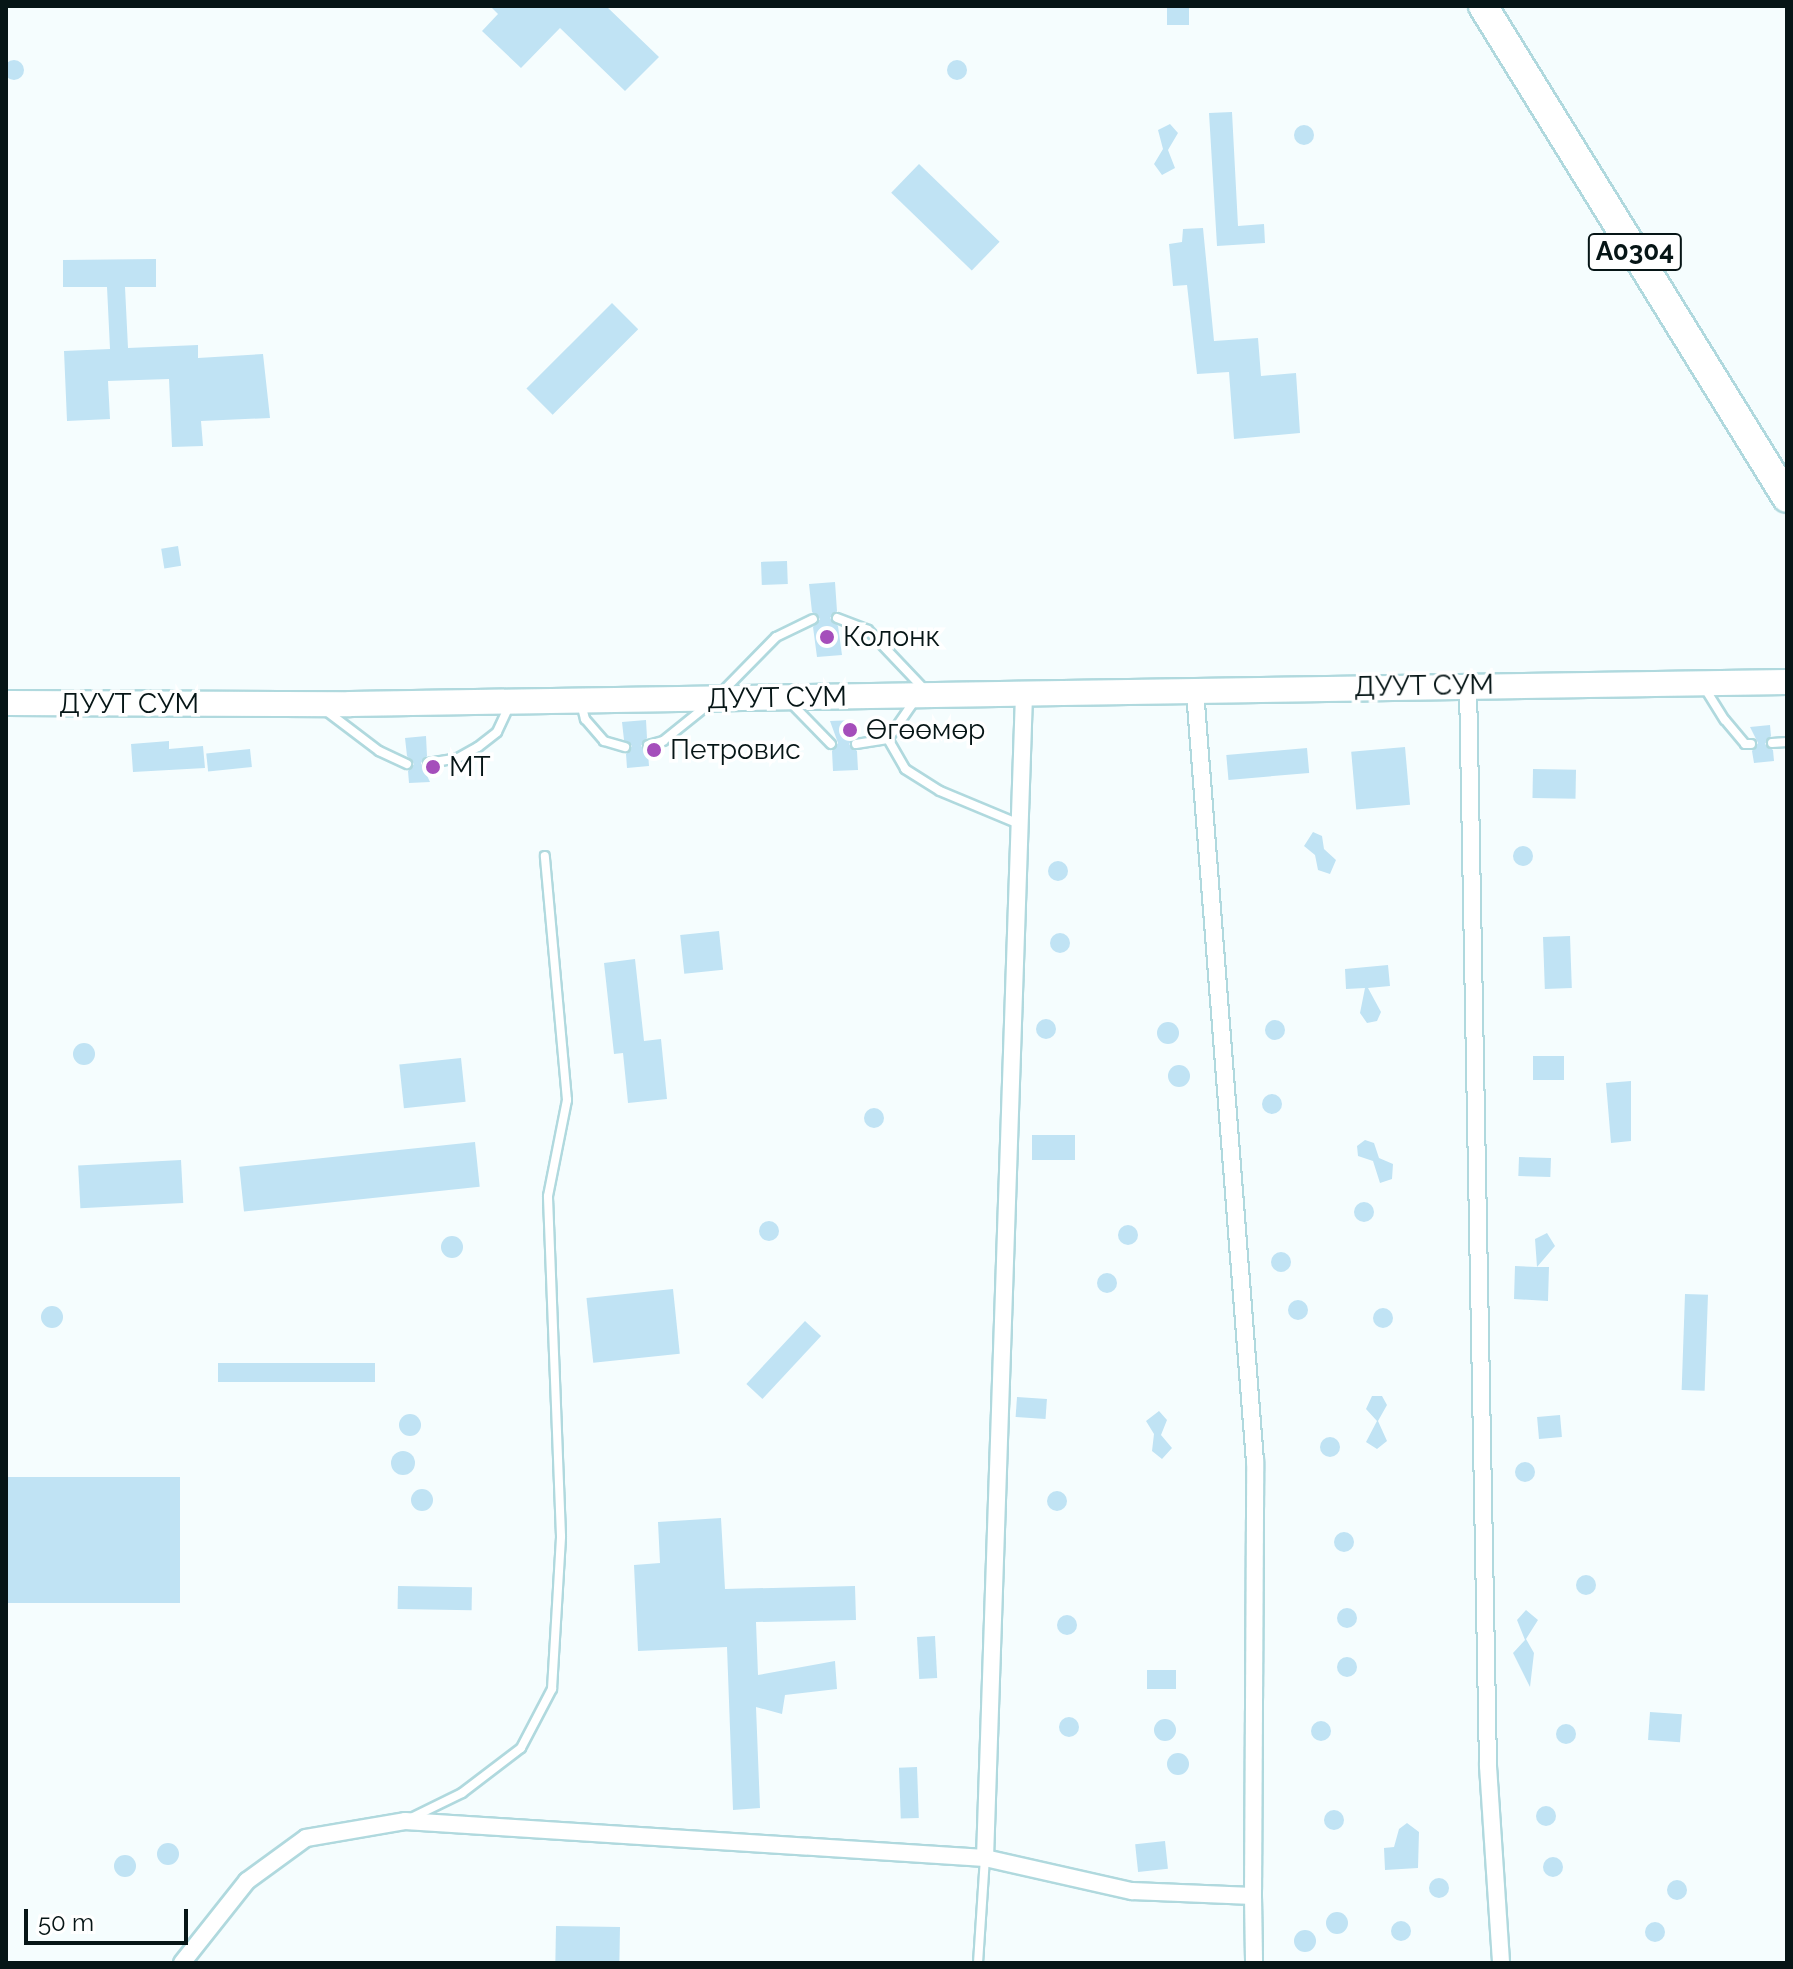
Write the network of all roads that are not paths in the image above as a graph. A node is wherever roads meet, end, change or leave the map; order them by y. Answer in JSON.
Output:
{"nodes":[{"id":1,"x":1483,"y":6,"type":"edge"},
{"id":2,"x":1787,"y":498,"type":"edge"},
{"id":3,"x":837,"y":618,"type":"dead end"},
{"id":4,"x":813,"y":619,"type":"dead end"},
{"id":5,"x":1787,"y":682,"type":"edge"},
{"id":6,"x":1702,"y":683,"type":"junction"},
{"id":7,"x":1468,"y":685,"type":"junction"},
{"id":8,"x":1195,"y":691,"type":"junction"},
{"id":9,"x":1024,"y":694,"type":"junction"},
{"id":10,"x":924,"y":696,"type":"junction"},
{"id":11,"x":786,"y":697,"type":"junction"},
{"id":12,"x":716,"y":699,"type":"junction"},
{"id":13,"x":580,"y":700,"type":"junction"},
{"id":14,"x":511,"y":701,"type":"junction"},
{"id":15,"x":6,"y":703,"type":"edge"},
{"id":16,"x":318,"y":704,"type":"junction"},
{"id":17,"x":888,"y":739,"type":"junction"},
{"id":18,"x":1787,"y":742,"type":"edge"},
{"id":19,"x":1772,"y":743,"type":"dead end"},
{"id":20,"x":831,"y":744,"type":"dead end"},
{"id":21,"x":856,"y":744,"type":"dead end"},
{"id":22,"x":1751,"y":744,"type":"dead end"},
{"id":23,"x":648,"y":745,"type":"dead end"},
{"id":24,"x":625,"y":747,"type":"dead end"},
{"id":25,"x":428,"y":763,"type":"dead end"},
{"id":26,"x":407,"y":764,"type":"dead end"},
{"id":27,"x":1017,"y":823,"type":"junction"},
{"id":28,"x":545,"y":856,"type":"dead end"},
{"id":29,"x":405,"y":1821,"type":"junction"},
{"id":30,"x":985,"y":1858,"type":"junction"},
{"id":31,"x":1253,"y":1896,"type":"junction"},
{"id":32,"x":182,"y":1963,"type":"edge"},
{"id":33,"x":978,"y":1963,"type":"edge"},
{"id":34,"x":1254,"y":1963,"type":"edge"},
{"id":35,"x":1501,"y":1963,"type":"edge"}],
"edges":[{"from":1,"to":2,"type":"highway","number":"A0304"},
{"from":3,"to":10,"type":"lane"},
{"from":4,"to":12,"type":"lane"},
{"from":5,"to":6,"type":"main road","name":"ДУУТ СУМ"},
{"from":6,"to":7,"type":"main road","name":"ДУУТ СУМ"},
{"from":6,"to":22,"type":"lane"},
{"from":7,"to":8,"type":"main road","name":"ДУУТ СУМ"},
{"from":7,"to":35,"type":"street"},
{"from":8,"to":9,"type":"main road","name":"ДУУТ СУМ"},
{"from":8,"to":31,"type":"street"},
{"from":9,"to":10,"type":"main road","name":"ДУУТ СУМ"},
{"from":9,"to":27,"type":"street"},
{"from":10,"to":11,"type":"main road","name":"ДУУТ СУМ"},
{"from":10,"to":17,"type":"lane"},
{"from":11,"to":12,"type":"main road","name":"ДУУТ СУМ"},
{"from":11,"to":20,"type":"lane"},
{"from":12,"to":13,"type":"main road","name":"ДУУТ СУМ"},
{"from":12,"to":23,"type":"lane"},
{"from":13,"to":14,"type":"main road","name":"ДУУТ СУМ"},
{"from":13,"to":24,"type":"lane"},
{"from":14,"to":16,"type":"main road","name":"ДУУТ СУМ"},
{"from":14,"to":25,"type":"lane"},
{"from":15,"to":16,"type":"main road","name":"ДУУТ СУМ"},
{"from":16,"to":26,"type":"lane"},
{"from":17,"to":21,"type":"lane"},
{"from":17,"to":27,"type":"lane"},
{"from":18,"to":19,"type":"lane"},
{"from":27,"to":30,"type":"street"},
{"from":28,"to":29,"type":"lane"},
{"from":29,"to":30,"type":"street"},
{"from":29,"to":32,"type":"street"},
{"from":30,"to":31,"type":"street"},
{"from":30,"to":33,"type":"lane"},
{"from":31,"to":34,"type":"street"}]}
